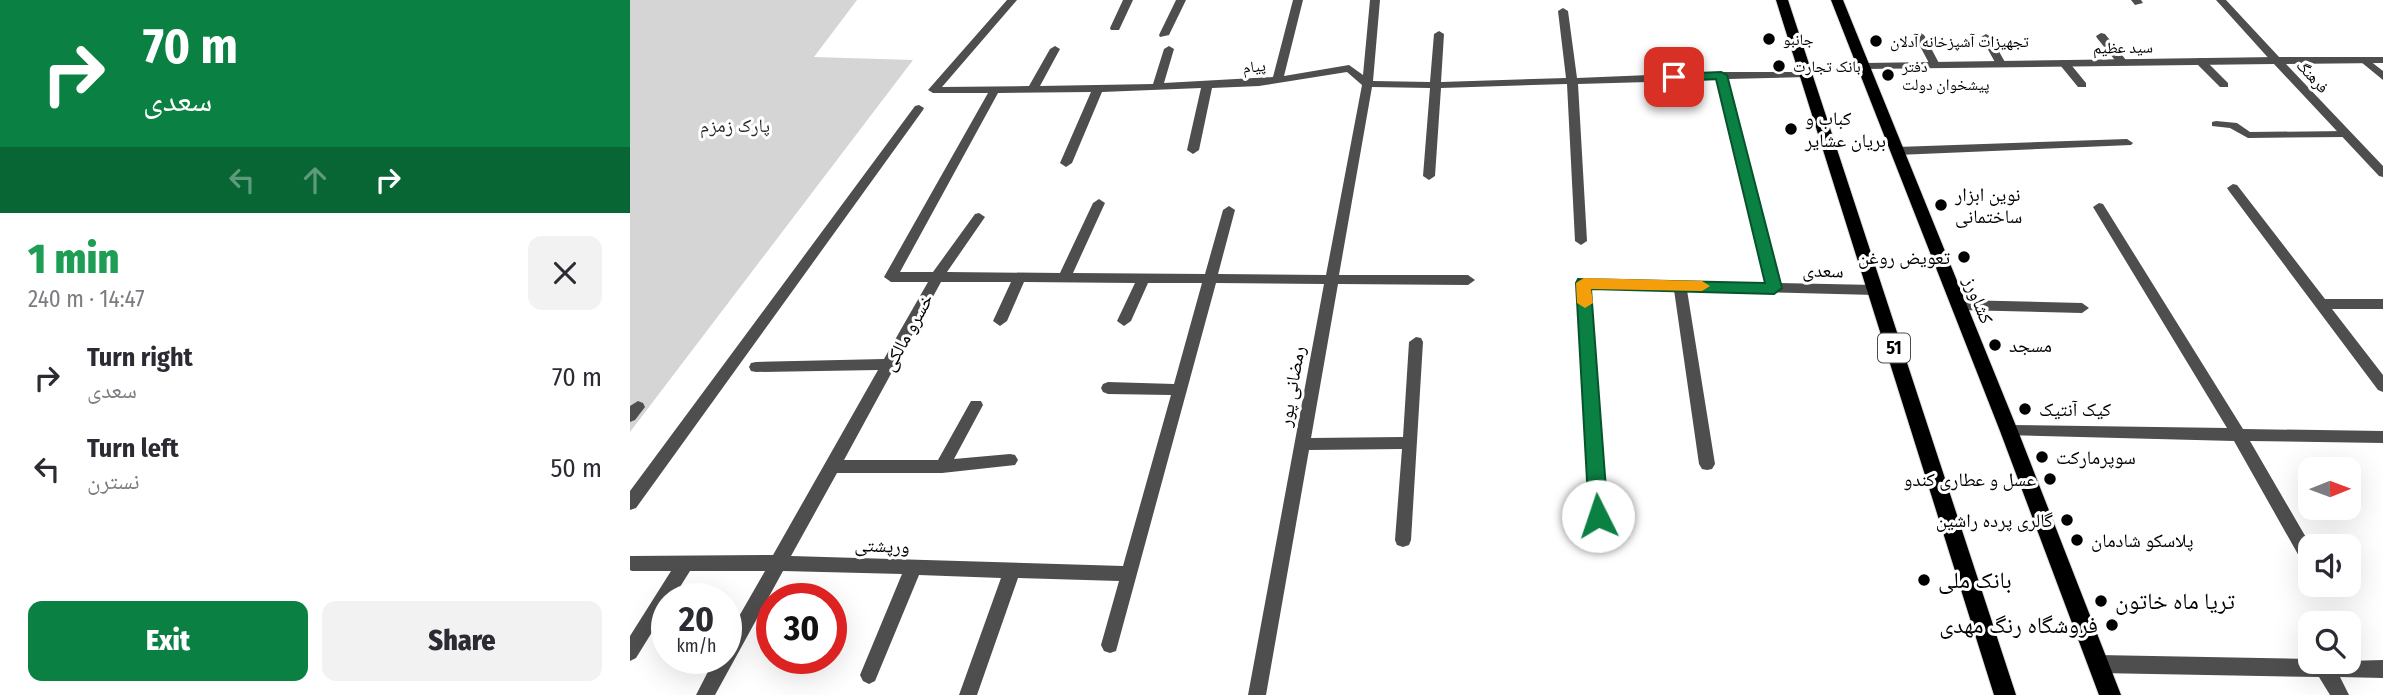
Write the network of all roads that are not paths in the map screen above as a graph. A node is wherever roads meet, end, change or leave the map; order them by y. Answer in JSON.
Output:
{"nodes":[{"id":1,"x":1012,"y":0,"type":"edge"},
{"id":2,"x":1128,"y":0,"type":"edge"},
{"id":3,"x":1181,"y":0,"type":"edge"},
{"id":4,"x":1298,"y":0,"type":"edge"},
{"id":5,"x":1375,"y":0,"type":"edge"},
{"id":6,"x":1782,"y":0,"type":"edge"},
{"id":7,"x":1837,"y":0,"type":"edge"},
{"id":8,"x":2221,"y":0,"type":"edge"},
{"id":9,"x":1563,"y":11,"type":"dead end"},
{"id":10,"x":1115,"y":27,"type":"dead end"},
{"id":11,"x":1438,"y":34,"type":"dead end"},
{"id":12,"x":1164,"y":35,"type":"dead end"},
{"id":13,"x":1919,"y":35,"type":"dead end"},
{"id":14,"x":2101,"y":36,"type":"dead end"},
{"id":15,"x":1986,"y":37,"type":"dead end"},
{"id":16,"x":1055,"y":49,"type":"dead end"},
{"id":17,"x":1169,"y":49,"type":"dead end"},
{"id":18,"x":2276,"y":60,"type":"junction"},
{"id":19,"x":2365,"y":60,"type":"junction"},
{"id":20,"x":2383,"y":60,"type":"edge"},
{"id":21,"x":2200,"y":61,"type":"junction"},
{"id":22,"x":2122,"y":62,"type":"junction"},
{"id":23,"x":2064,"y":63,"type":"junction"},
{"id":24,"x":2001,"y":64,"type":"junction"},
{"id":25,"x":1935,"y":65,"type":"junction"},
{"id":26,"x":1864,"y":66,"type":"junction"},
{"id":27,"x":1806,"y":74,"type":"junction"},
{"id":28,"x":1721,"y":75,"type":"junction"},
{"id":29,"x":2383,"y":77,"type":"edge"},
{"id":30,"x":1278,"y":79,"type":"junction"},
{"id":31,"x":1572,"y":81,"type":"junction"},
{"id":32,"x":1367,"y":84,"type":"junction"},
{"id":33,"x":1207,"y":85,"type":"junction"},
{"id":34,"x":1435,"y":85,"type":"junction"},
{"id":35,"x":2082,"y":85,"type":"dead end"},
{"id":36,"x":2224,"y":85,"type":"dead end"},
{"id":37,"x":1158,"y":86,"type":"junction"},
{"id":38,"x":1033,"y":89,"type":"junction"},
{"id":39,"x":1098,"y":89,"type":"junction"},
{"id":40,"x":993,"y":91,"type":"junction"},
{"id":41,"x":919,"y":108,"type":"dead end"},
{"id":42,"x":2217,"y":124,"type":"dead end"},
{"id":43,"x":2346,"y":134,"type":"junction"},
{"id":44,"x":2127,"y":143,"type":"dead end"},
{"id":45,"x":1193,"y":150,"type":"dead end"},
{"id":46,"x":1897,"y":151,"type":"junction"},
{"id":47,"x":1066,"y":163,"type":"dead end"},
{"id":48,"x":2383,"y":173,"type":"edge"},
{"id":49,"x":1429,"y":176,"type":"dead end"},
{"id":50,"x":2233,"y":188,"type":"dead end"},
{"id":51,"x":1099,"y":203,"type":"dead end"},
{"id":52,"x":2099,"y":207,"type":"dead end"},
{"id":53,"x":1229,"y":210,"type":"dead end"},
{"id":54,"x":979,"y":217,"type":"dead end"},
{"id":55,"x":1581,"y":241,"type":"dead end"},
{"id":56,"x":937,"y":277,"type":"junction"},
{"id":57,"x":1020,"y":277,"type":"junction"},
{"id":58,"x":1065,"y":277,"type":"junction"},
{"id":59,"x":1144,"y":277,"type":"junction"},
{"id":60,"x":1211,"y":277,"type":"junction"},
{"id":61,"x":1468,"y":280,"type":"dead end"},
{"id":62,"x":1329,"y":281,"type":"junction"},
{"id":63,"x":1680,"y":285,"type":"junction"},
{"id":64,"x":1774,"y":288,"type":"junction"},
{"id":65,"x":1875,"y":290,"type":"junction"},
{"id":66,"x":2321,"y":304,"type":"junction"},
{"id":67,"x":2383,"y":304,"type":"edge"},
{"id":68,"x":1959,"y":306,"type":"junction"},
{"id":69,"x":2082,"y":308,"type":"dead end"},
{"id":70,"x":1000,"y":321,"type":"dead end"},
{"id":71,"x":1124,"y":321,"type":"dead end"},
{"id":72,"x":1416,"y":342,"type":"dead end"},
{"id":73,"x":889,"y":363,"type":"junction"},
{"id":74,"x":756,"y":367,"type":"dead end"},
{"id":75,"x":2383,"y":386,"type":"edge"},
{"id":76,"x":1108,"y":388,"type":"dead end"},
{"id":77,"x":1180,"y":390,"type":"junction"},
{"id":78,"x":976,"y":405,"type":"dead end"},
{"id":79,"x":2009,"y":431,"type":"junction"},
{"id":80,"x":2239,"y":435,"type":"junction"},
{"id":81,"x":2383,"y":437,"type":"edge"},
{"id":82,"x":1410,"y":443,"type":"junction"},
{"id":83,"x":1301,"y":444,"type":"junction"},
{"id":84,"x":1010,"y":460,"type":"dead end"},
{"id":85,"x":1707,"y":464,"type":"dead end"},
{"id":86,"x":832,"y":466,"type":"junction"},
{"id":87,"x":942,"y":467,"type":"junction"},
{"id":88,"x":630,"y":503,"type":"edge"},
{"id":89,"x":1598,"y":516,"type":"dead end"},
{"id":90,"x":2298,"y":539,"type":"edge"},
{"id":91,"x":1403,"y":540,"type":"dead end"},
{"id":92,"x":632,"y":563,"type":"dead end"},
{"id":93,"x":685,"y":563,"type":"junction"},
{"id":94,"x":778,"y":563,"type":"junction"},
{"id":95,"x":914,"y":567,"type":"junction"},
{"id":96,"x":1012,"y":570,"type":"junction"},
{"id":97,"x":1130,"y":574,"type":"junction"},
{"id":98,"x":742,"y":628,"type":"edge"},
{"id":99,"x":1110,"y":645,"type":"dead end"},
{"id":100,"x":630,"y":652,"type":"edge"},
{"id":101,"x":2098,"y":664,"type":"junction"},
{"id":102,"x":2298,"y":668,"type":"edge"},
{"id":103,"x":2361,"y":669,"type":"edge"},
{"id":104,"x":2383,"y":669,"type":"edge"},
{"id":105,"x":717,"y":674,"type":"edge"},
{"id":106,"x":2328,"y":674,"type":"edge"},
{"id":107,"x":869,"y":675,"type":"dead end"},
{"id":108,"x":705,"y":695,"type":"edge"},
{"id":109,"x":968,"y":695,"type":"edge"},
{"id":110,"x":1257,"y":695,"type":"edge"},
{"id":111,"x":2005,"y":695,"type":"edge"},
{"id":112,"x":2110,"y":695,"type":"edge"},
{"id":113,"x":2340,"y":695,"type":"edge"}],
"edges":[{"from":1,"to":40,"type":"street","name":"پیام"},
{"from":2,"to":10,"type":"street"},
{"from":3,"to":12,"type":"street"},
{"from":4,"to":30,"type":"street"},
{"from":5,"to":32,"type":"street","name":"رمضانی پور"},
{"from":6,"to":27,"type":"main road","number":"51"},
{"from":7,"to":26,"type":"main road","name":"کشاورز"},
{"from":8,"to":18,"type":"street","name":"فرهنگ"},
{"from":9,"to":31,"type":"street"},
{"from":11,"to":34,"type":"street"},
{"from":13,"to":25,"type":"street"},
{"from":14,"to":22,"type":"street"},
{"from":15,"to":24,"type":"street"},
{"from":16,"to":38,"type":"street"},
{"from":17,"to":37,"type":"street"},
{"from":18,"to":19,"type":"street","name":"سید عظیم"},
{"from":18,"to":21,"type":"street","name":"سید عظیم"},
{"from":18,"to":43,"type":"street","name":"فرهنگ"},
{"from":19,"to":20,"type":"street","name":"سید عظیم"},
{"from":19,"to":29,"type":"street"},
{"from":21,"to":22,"type":"street","name":"سید عظیم"},
{"from":21,"to":36,"type":"street"},
{"from":22,"to":23,"type":"street","name":"سید عظیم"},
{"from":23,"to":24,"type":"street","name":"سید عظیم"},
{"from":23,"to":35,"type":"street"},
{"from":24,"to":25,"type":"street","name":"سید عظیم"},
{"from":25,"to":26,"type":"street","name":"سید عظیم"},
{"from":26,"to":46,"type":"main road","name":"کشاورز"},
{"from":27,"to":28,"type":"street","name":"پیام"},
{"from":27,"to":65,"type":"main road","number":"51"},
{"from":28,"to":31,"type":"street","name":"پیام"},
{"from":28,"to":64,"type":"street"},
{"from":30,"to":32,"type":"street","name":"پیام"},
{"from":30,"to":33,"type":"street","name":"پیام"},
{"from":31,"to":34,"type":"street","name":"پیام"},
{"from":31,"to":55,"type":"street"},
{"from":32,"to":34,"type":"street","name":"پیام"},
{"from":32,"to":62,"type":"street","name":"رمضانی پور"},
{"from":33,"to":37,"type":"street","name":"پیام"},
{"from":33,"to":45,"type":"street"},
{"from":34,"to":49,"type":"street"},
{"from":37,"to":39,"type":"street","name":"پیام"},
{"from":38,"to":39,"type":"street","name":"پیام"},
{"from":38,"to":40,"type":"street","name":"پیام"},
{"from":39,"to":47,"type":"street"},
{"from":40,"to":56,"type":"street"},
{"from":41,"to":88,"type":"street"},
{"from":42,"to":43,"type":"street"},
{"from":43,"to":48,"type":"street","name":"فرهنگ"},
{"from":44,"to":46,"type":"street"},
{"from":46,"to":68,"type":"main road","name":"کشاورز"},
{"from":50,"to":66,"type":"street"},
{"from":51,"to":58,"type":"street"},
{"from":52,"to":80,"type":"street"},
{"from":53,"to":60,"type":"street"},
{"from":54,"to":56,"type":"street"},
{"from":56,"to":57,"type":"street","name":"خسرو مالکی"},
{"from":56,"to":73,"type":"street","name":"خسرو مالکی"},
{"from":57,"to":58,"type":"street","name":"خسرو مالکی"},
{"from":57,"to":70,"type":"street"},
{"from":58,"to":59,"type":"street","name":"خسرو مالکی"},
{"from":59,"to":60,"type":"street","name":"خسرو مالکی"},
{"from":59,"to":71,"type":"street"},
{"from":60,"to":62,"type":"street","name":"خسرو مالکی"},
{"from":60,"to":77,"type":"street"},
{"from":61,"to":62,"type":"street","name":"خسرو مالکی"},
{"from":62,"to":83,"type":"street","name":"رمضانی پور"},
{"from":63,"to":64,"type":"street","name":"سعدی"},
{"from":63,"to":85,"type":"street"},
{"from":63,"to":89,"type":"street","name":"سعدی"},
{"from":64,"to":65,"type":"street","name":"سعدی"},
{"from":65,"to":111,"type":"main road","number":"51"},
{"from":66,"to":67,"type":"street"},
{"from":66,"to":75,"type":"street"},
{"from":68,"to":69,"type":"street"},
{"from":68,"to":79,"type":"main road","name":"کشاورز"},
{"from":72,"to":82,"type":"street"},
{"from":73,"to":74,"type":"street"},
{"from":73,"to":86,"type":"street","name":"خسرو مالکی"},
{"from":76,"to":77,"type":"street"},
{"from":77,"to":97,"type":"street"},
{"from":78,"to":87,"type":"street"},
{"from":79,"to":80,"type":"street"},
{"from":79,"to":101,"type":"main road","name":"کشاورز"},
{"from":80,"to":81,"type":"street"},
{"from":80,"to":90,"type":"street"},
{"from":82,"to":83,"type":"street"},
{"from":82,"to":91,"type":"street"},
{"from":83,"to":110,"type":"street","name":"رمضانی پور"},
{"from":84,"to":87,"type":"street"},
{"from":86,"to":87,"type":"street"},
{"from":86,"to":94,"type":"street","name":"خسرو مالکی"},
{"from":92,"to":93,"type":"street","name":"ورپشتی"},
{"from":93,"to":94,"type":"street","name":"ورپشتی"},
{"from":93,"to":100,"type":"street"},
{"from":94,"to":95,"type":"street","name":"ورپشتی"},
{"from":94,"to":98,"type":"street","name":"خسرو مالکی"},
{"from":95,"to":96,"type":"street","name":"ورپشتی"},
{"from":95,"to":107,"type":"street"},
{"from":96,"to":97,"type":"street","name":"ورپشتی"},
{"from":96,"to":109,"type":"street"},
{"from":97,"to":99,"type":"street"},
{"from":101,"to":102,"type":"street"},
{"from":101,"to":112,"type":"main road","name":"کشاورز"},
{"from":103,"to":104,"type":"street"},
{"from":105,"to":108,"type":"street","name":"خسرو مالکی"},
{"from":106,"to":113,"type":"street"}]}
